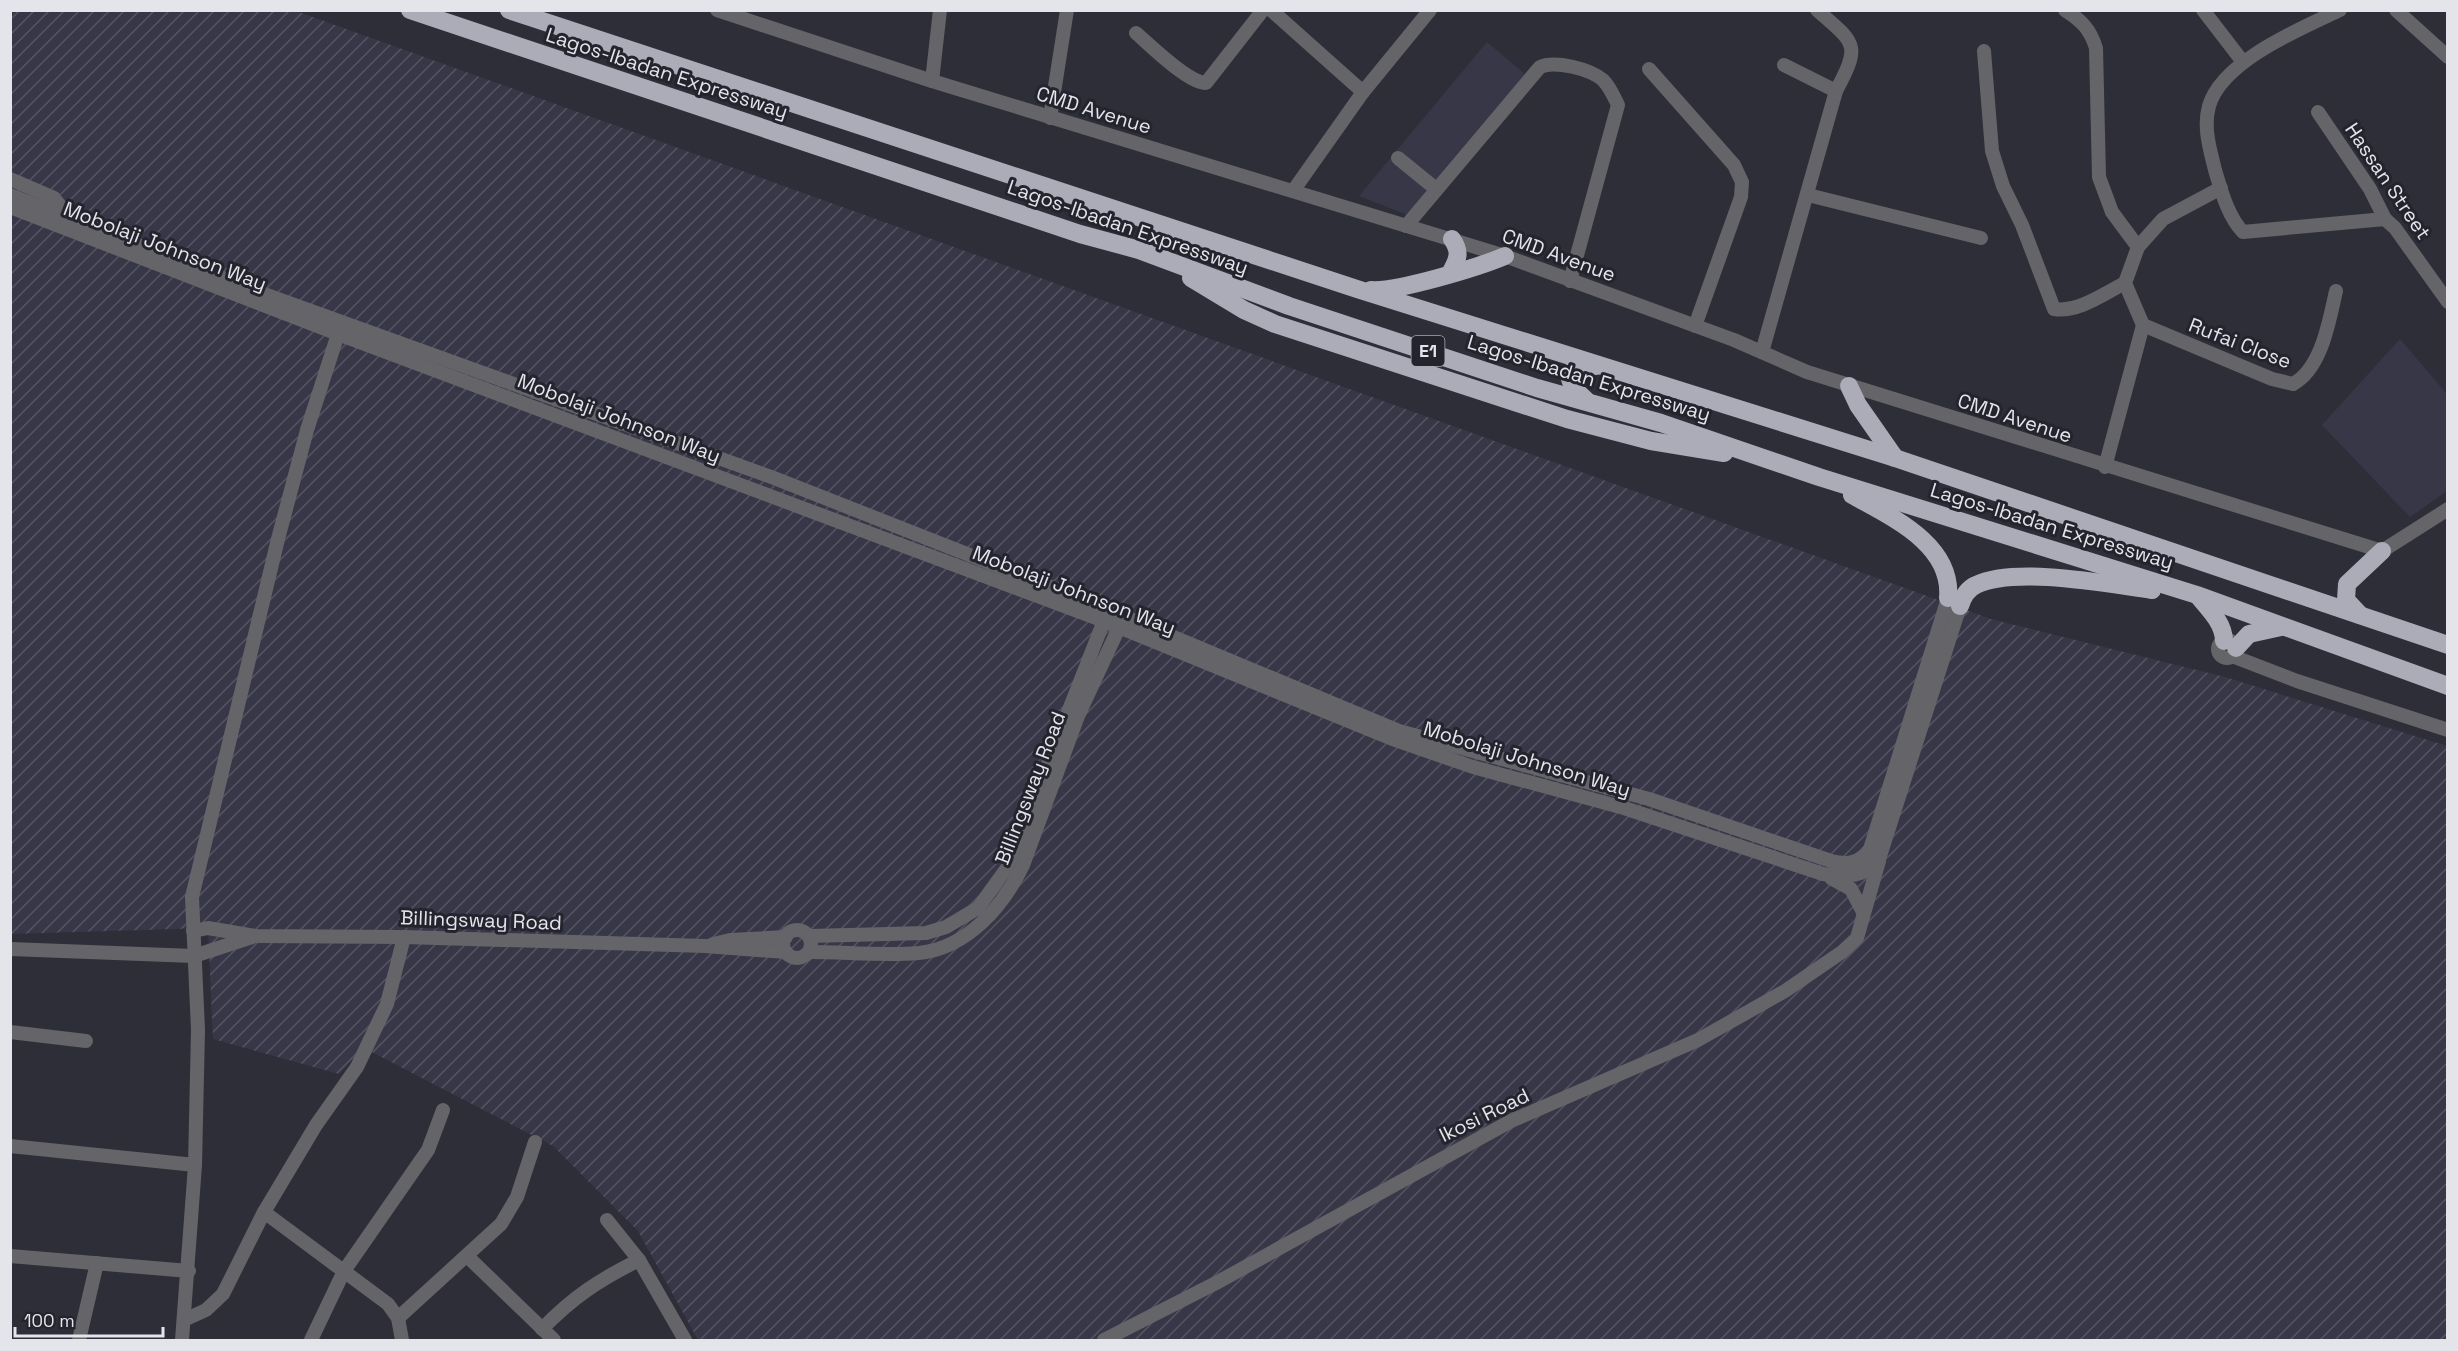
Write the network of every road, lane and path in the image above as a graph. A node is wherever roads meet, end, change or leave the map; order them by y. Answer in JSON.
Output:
{"nodes":[{"id":1,"x":410,"y":10,"type":"edge"},
{"id":2,"x":509,"y":10,"type":"edge"},
{"id":3,"x":717,"y":10,"type":"edge"},
{"id":4,"x":940,"y":10,"type":"edge"},
{"id":5,"x":1066,"y":10,"type":"edge"},
{"id":6,"x":1263,"y":10,"type":"edge"},
{"id":7,"x":1271,"y":10,"type":"edge"},
{"id":8,"x":1817,"y":10,"type":"edge"},
{"id":9,"x":2065,"y":10,"type":"edge"},
{"id":10,"x":2203,"y":10,"type":"edge"},
{"id":11,"x":2340,"y":10,"type":"edge"},
{"id":12,"x":2396,"y":10,"type":"edge"},
{"id":13,"x":1428,"y":11,"type":"edge"},
{"id":14,"x":1136,"y":33,"type":"dead end"},
{"id":15,"x":1984,"y":51,"type":"dead end"},
{"id":16,"x":2446,"y":51,"type":"edge"},
{"id":17,"x":2243,"y":62,"type":"junction"},
{"id":18,"x":1784,"y":65,"type":"dead end"},
{"id":19,"x":1649,"y":69,"type":"dead end"},
{"id":20,"x":932,"y":81,"type":"junction"},
{"id":21,"x":1363,"y":92,"type":"junction"},
{"id":22,"x":1836,"y":92,"type":"junction"},
{"id":23,"x":2318,"y":112,"type":"dead end"},
{"id":24,"x":1050,"y":118,"type":"junction"},
{"id":25,"x":1398,"y":158,"type":"dead end"},
{"id":26,"x":10,"y":179,"type":"edge"},
{"id":27,"x":2221,"y":188,"type":"junction"},
{"id":28,"x":1436,"y":189,"type":"junction"},
{"id":29,"x":1293,"y":191,"type":"junction"},
{"id":30,"x":10,"y":195,"type":"edge"},
{"id":31,"x":1808,"y":195,"type":"junction"},
{"id":32,"x":10,"y":207,"type":"edge"},
{"id":33,"x":70,"y":218,"type":"junction"},
{"id":34,"x":2385,"y":219,"type":"junction"},
{"id":35,"x":1406,"y":226,"type":"junction"},
{"id":36,"x":1171,"y":227,"type":"junction"},
{"id":37,"x":1981,"y":238,"type":"dead end"},
{"id":38,"x":1452,"y":239,"type":"junction"},
{"id":39,"x":2138,"y":247,"type":"junction"},
{"id":40,"x":1505,"y":256,"type":"junction"},
{"id":41,"x":1169,"y":262,"type":"junction"},
{"id":42,"x":1451,"y":272,"type":"junction"},
{"id":43,"x":1570,"y":281,"type":"junction"},
{"id":44,"x":2125,"y":283,"type":"junction"},
{"id":45,"x":1357,"y":289,"type":"junction"},
{"id":46,"x":2336,"y":291,"type":"dead end"},
{"id":47,"x":2448,"y":302,"type":"edge"},
{"id":48,"x":1695,"y":326,"type":"junction"},
{"id":49,"x":2143,"y":326,"type":"junction"},
{"id":50,"x":338,"y":334,"type":"junction"},
{"id":51,"x":1761,"y":352,"type":"junction"},
{"id":52,"x":1612,"y":368,"type":"junction"},
{"id":53,"x":1849,"y":386,"type":"junction"},
{"id":54,"x":1586,"y":400,"type":"junction"},
{"id":55,"x":1747,"y":452,"type":"junction"},
{"id":56,"x":1895,"y":458,"type":"junction"},
{"id":57,"x":2105,"y":467,"type":"junction"},
{"id":58,"x":1819,"y":477,"type":"junction"},
{"id":59,"x":2448,"y":509,"type":"edge"},
{"id":60,"x":2382,"y":551,"type":"junction"},
{"id":61,"x":2197,"y":595,"type":"junction"},
{"id":62,"x":1954,"y":602,"type":"junction"},
{"id":63,"x":1107,"y":615,"type":"junction"},
{"id":64,"x":2364,"y":618,"type":"junction"},
{"id":65,"x":1122,"y":622,"type":"junction"},
{"id":66,"x":2283,"y":627,"type":"junction"},
{"id":67,"x":2448,"y":645,"type":"edge"},
{"id":68,"x":2230,"y":648,"type":"junction"},
{"id":69,"x":2448,"y":686,"type":"edge"},
{"id":70,"x":2448,"y":730,"type":"edge"},
{"id":71,"x":1873,"y":861,"type":"junction"},
{"id":72,"x":1848,"y":877,"type":"junction"},
{"id":73,"x":1863,"y":912,"type":"junction"},
{"id":74,"x":193,"y":931,"type":"junction"},
{"id":75,"x":256,"y":936,"type":"junction"},
{"id":76,"x":809,"y":936,"type":"junction"},
{"id":77,"x":404,"y":937,"type":"junction"},
{"id":78,"x":786,"y":937,"type":"junction"},
{"id":79,"x":705,"y":946,"type":"junction"},
{"id":80,"x":10,"y":949,"type":"edge"},
{"id":81,"x":786,"y":952,"type":"junction"},
{"id":82,"x":809,"y":952,"type":"junction"},
{"id":83,"x":194,"y":956,"type":"junction"},
{"id":84,"x":10,"y":1032,"type":"edge"},
{"id":85,"x":86,"y":1041,"type":"dead end"},
{"id":86,"x":443,"y":1110,"type":"dead end"},
{"id":87,"x":535,"y":1142,"type":"dead end"},
{"id":88,"x":10,"y":1146,"type":"edge"},
{"id":89,"x":195,"y":1165,"type":"junction"},
{"id":90,"x":264,"y":1212,"type":"junction"},
{"id":91,"x":607,"y":1220,"type":"dead end"},
{"id":92,"x":10,"y":1256,"type":"edge"},
{"id":93,"x":468,"y":1257,"type":"junction"},
{"id":94,"x":639,"y":1260,"type":"junction"},
{"id":95,"x":97,"y":1263,"type":"junction"},
{"id":96,"x":189,"y":1271,"type":"junction"},
{"id":97,"x":344,"y":1271,"type":"junction"},
{"id":98,"x":398,"y":1318,"type":"junction"},
{"id":99,"x":184,"y":1320,"type":"junction"},
{"id":100,"x":542,"y":1329,"type":"junction"},
{"id":101,"x":79,"y":1341,"type":"edge"},
{"id":102,"x":182,"y":1341,"type":"edge"},
{"id":103,"x":311,"y":1341,"type":"edge"},
{"id":104,"x":402,"y":1341,"type":"edge"},
{"id":105,"x":554,"y":1341,"type":"edge"},
{"id":106,"x":685,"y":1341,"type":"edge"},
{"id":107,"x":1104,"y":1341,"type":"edge"}],
"edges":[{"from":1,"to":41,"type":"highway","name":"Lagos-Ibadan Expressway","number":"E1"},
{"from":2,"to":36,"type":"highway","name":"Lagos-Ibadan Expressway","number":"E1"},
{"from":3,"to":20,"type":"street","name":"CMD Avenue"},
{"from":4,"to":20,"type":"street"},
{"from":5,"to":24,"type":"street"},
{"from":6,"to":14,"type":"street"},
{"from":7,"to":21,"type":"street"},
{"from":8,"to":22,"type":"street"},
{"from":9,"to":39,"type":"street"},
{"from":10,"to":17,"type":"street"},
{"from":11,"to":17,"type":"street"},
{"from":12,"to":16,"type":"street"},
{"from":13,"to":21,"type":"street"},
{"from":15,"to":44,"type":"street"},
{"from":17,"to":27,"type":"street"},
{"from":18,"to":22,"type":"street"},
{"from":19,"to":48,"type":"street"},
{"from":20,"to":24,"type":"street","name":"CMD Avenue"},
{"from":21,"to":29,"type":"street"},
{"from":22,"to":31,"type":"street"},
{"from":23,"to":34,"type":"street","name":"Hassan Street"},
{"from":24,"to":29,"type":"street","name":"CMD Avenue"},
{"from":25,"to":28,"type":"street"},
{"from":26,"to":33,"type":"street"},
{"from":27,"to":34,"type":"street"},
{"from":27,"to":39,"type":"street"},
{"from":28,"to":35,"type":"street"},
{"from":28,"to":43,"type":"street"},
{"from":29,"to":35,"type":"street","name":"CMD Avenue"},
{"from":30,"to":33,"type":"street","name":"Mobolaji Johnson Way"},
{"from":31,"to":37,"type":"street"},
{"from":31,"to":51,"type":"street"},
{"from":32,"to":50,"type":"street","name":"Mobolaji Johnson Way"},
{"from":33,"to":63,"type":"street","name":"Mobolaji Johnson Way"},
{"from":34,"to":47,"type":"street","name":"Hassan Street"},
{"from":35,"to":38,"type":"street","name":"CMD Avenue"},
{"from":36,"to":41,"type":"highway"},
{"from":36,"to":45,"type":"highway","name":"Lagos-Ibadan Expressway","number":"E1"},
{"from":38,"to":40,"type":"street","name":"CMD Avenue"},
{"from":38,"to":42,"type":"highway"},
{"from":39,"to":44,"type":"street"},
{"from":40,"to":42,"type":"highway"},
{"from":40,"to":43,"type":"street","name":"CMD Avenue"},
{"from":41,"to":54,"type":"highway","name":"Lagos-Ibadan Expressway","number":"E1"},
{"from":41,"to":55,"type":"highway"},
{"from":42,"to":45,"type":"highway"},
{"from":43,"to":48,"type":"street","name":"CMD Avenue"},
{"from":44,"to":49,"type":"street"},
{"from":45,"to":52,"type":"highway","name":"Lagos-Ibadan Expressway","number":"E1"},
{"from":46,"to":49,"type":"street","name":"Rufai Close"},
{"from":48,"to":51,"type":"street","name":"CMD Avenue"},
{"from":49,"to":57,"type":"street"},
{"from":50,"to":63,"type":"street","name":"Mobolaji Johnson Way"},
{"from":50,"to":74,"type":"street"},
{"from":51,"to":53,"type":"street","name":"CMD Avenue"},
{"from":52,"to":54,"type":"highway"},
{"from":52,"to":56,"type":"highway","name":"Lagos-Ibadan Expressway","number":"E1"},
{"from":53,"to":56,"type":"highway"},
{"from":53,"to":57,"type":"street","name":"CMD Avenue"},
{"from":54,"to":55,"type":"highway","name":"Lagos-Ibadan Expressway","number":"E1"},
{"from":55,"to":58,"type":"highway","name":"Lagos-Ibadan Expressway","number":"E1"},
{"from":56,"to":64,"type":"highway","name":"Lagos-Ibadan Expressway","number":"E1"},
{"from":57,"to":60,"type":"street","name":"CMD Avenue"},
{"from":58,"to":61,"type":"highway","name":"Lagos-Ibadan Expressway","number":"E1"},
{"from":58,"to":62,"type":"highway"},
{"from":59,"to":60,"type":"street"},
{"from":60,"to":64,"type":"highway"},
{"from":61,"to":62,"type":"highway"},
{"from":61,"to":66,"type":"highway","name":"Lagos-Ibadan Expressway","number":"E1"},
{"from":61,"to":68,"type":"highway"},
{"from":62,"to":71,"type":"street"},
{"from":62,"to":71,"type":"street"},
{"from":63,"to":65,"type":"street","name":"Mobolaji Johnson Way"},
{"from":63,"to":76,"type":"street","name":"Billingsway Road"},
{"from":64,"to":67,"type":"highway","name":"Lagos-Ibadan Expressway","number":"E1"},
{"from":65,"to":72,"type":"street","name":"Mobolaji Johnson Way"},
{"from":65,"to":72,"type":"street","name":"Mobolaji Johnson Way"},
{"from":65,"to":82,"type":"street","name":"Billingsway Road"},
{"from":66,"to":68,"type":"highway"},
{"from":66,"to":69,"type":"highway","name":"Lagos-Ibadan Expressway","number":"E1"},
{"from":68,"to":70,"type":"street"},
{"from":71,"to":72,"type":"street"},
{"from":71,"to":73,"type":"street","name":"Ikosi Road"},
{"from":72,"to":73,"type":"street"},
{"from":73,"to":107,"type":"street","name":"Ikosi Road"},
{"from":74,"to":75,"type":"street","name":"Billingsway Road"},
{"from":74,"to":83,"type":"street"},
{"from":75,"to":77,"type":"street","name":"Billingsway Road"},
{"from":75,"to":83,"type":"street","name":"Billingsway Road"},
{"from":76,"to":78,"type":"street"},
{"from":76,"to":82,"type":"street"},
{"from":77,"to":79,"type":"street","name":"Billingsway Road"},
{"from":77,"to":90,"type":"street"},
{"from":78,"to":79,"type":"street","name":"Billingsway Road"},
{"from":78,"to":81,"type":"street"},
{"from":79,"to":81,"type":"street","name":"Billingsway Road"},
{"from":80,"to":83,"type":"street","name":"Billingsway Road"},
{"from":81,"to":82,"type":"street"},
{"from":83,"to":89,"type":"street"},
{"from":84,"to":85,"type":"street"},
{"from":86,"to":97,"type":"street"},
{"from":87,"to":93,"type":"street"},
{"from":88,"to":89,"type":"street"},
{"from":89,"to":96,"type":"street"},
{"from":90,"to":97,"type":"street"},
{"from":90,"to":99,"type":"street"},
{"from":91,"to":94,"type":"street"},
{"from":92,"to":95,"type":"street"},
{"from":93,"to":98,"type":"street"},
{"from":93,"to":100,"type":"street"},
{"from":94,"to":100,"type":"street"},
{"from":94,"to":106,"type":"street"},
{"from":95,"to":96,"type":"street"},
{"from":95,"to":101,"type":"street"},
{"from":96,"to":99,"type":"street"},
{"from":97,"to":98,"type":"street"},
{"from":97,"to":103,"type":"street"},
{"from":98,"to":104,"type":"street"},
{"from":99,"to":102,"type":"street"},
{"from":100,"to":105,"type":"street"}]}
